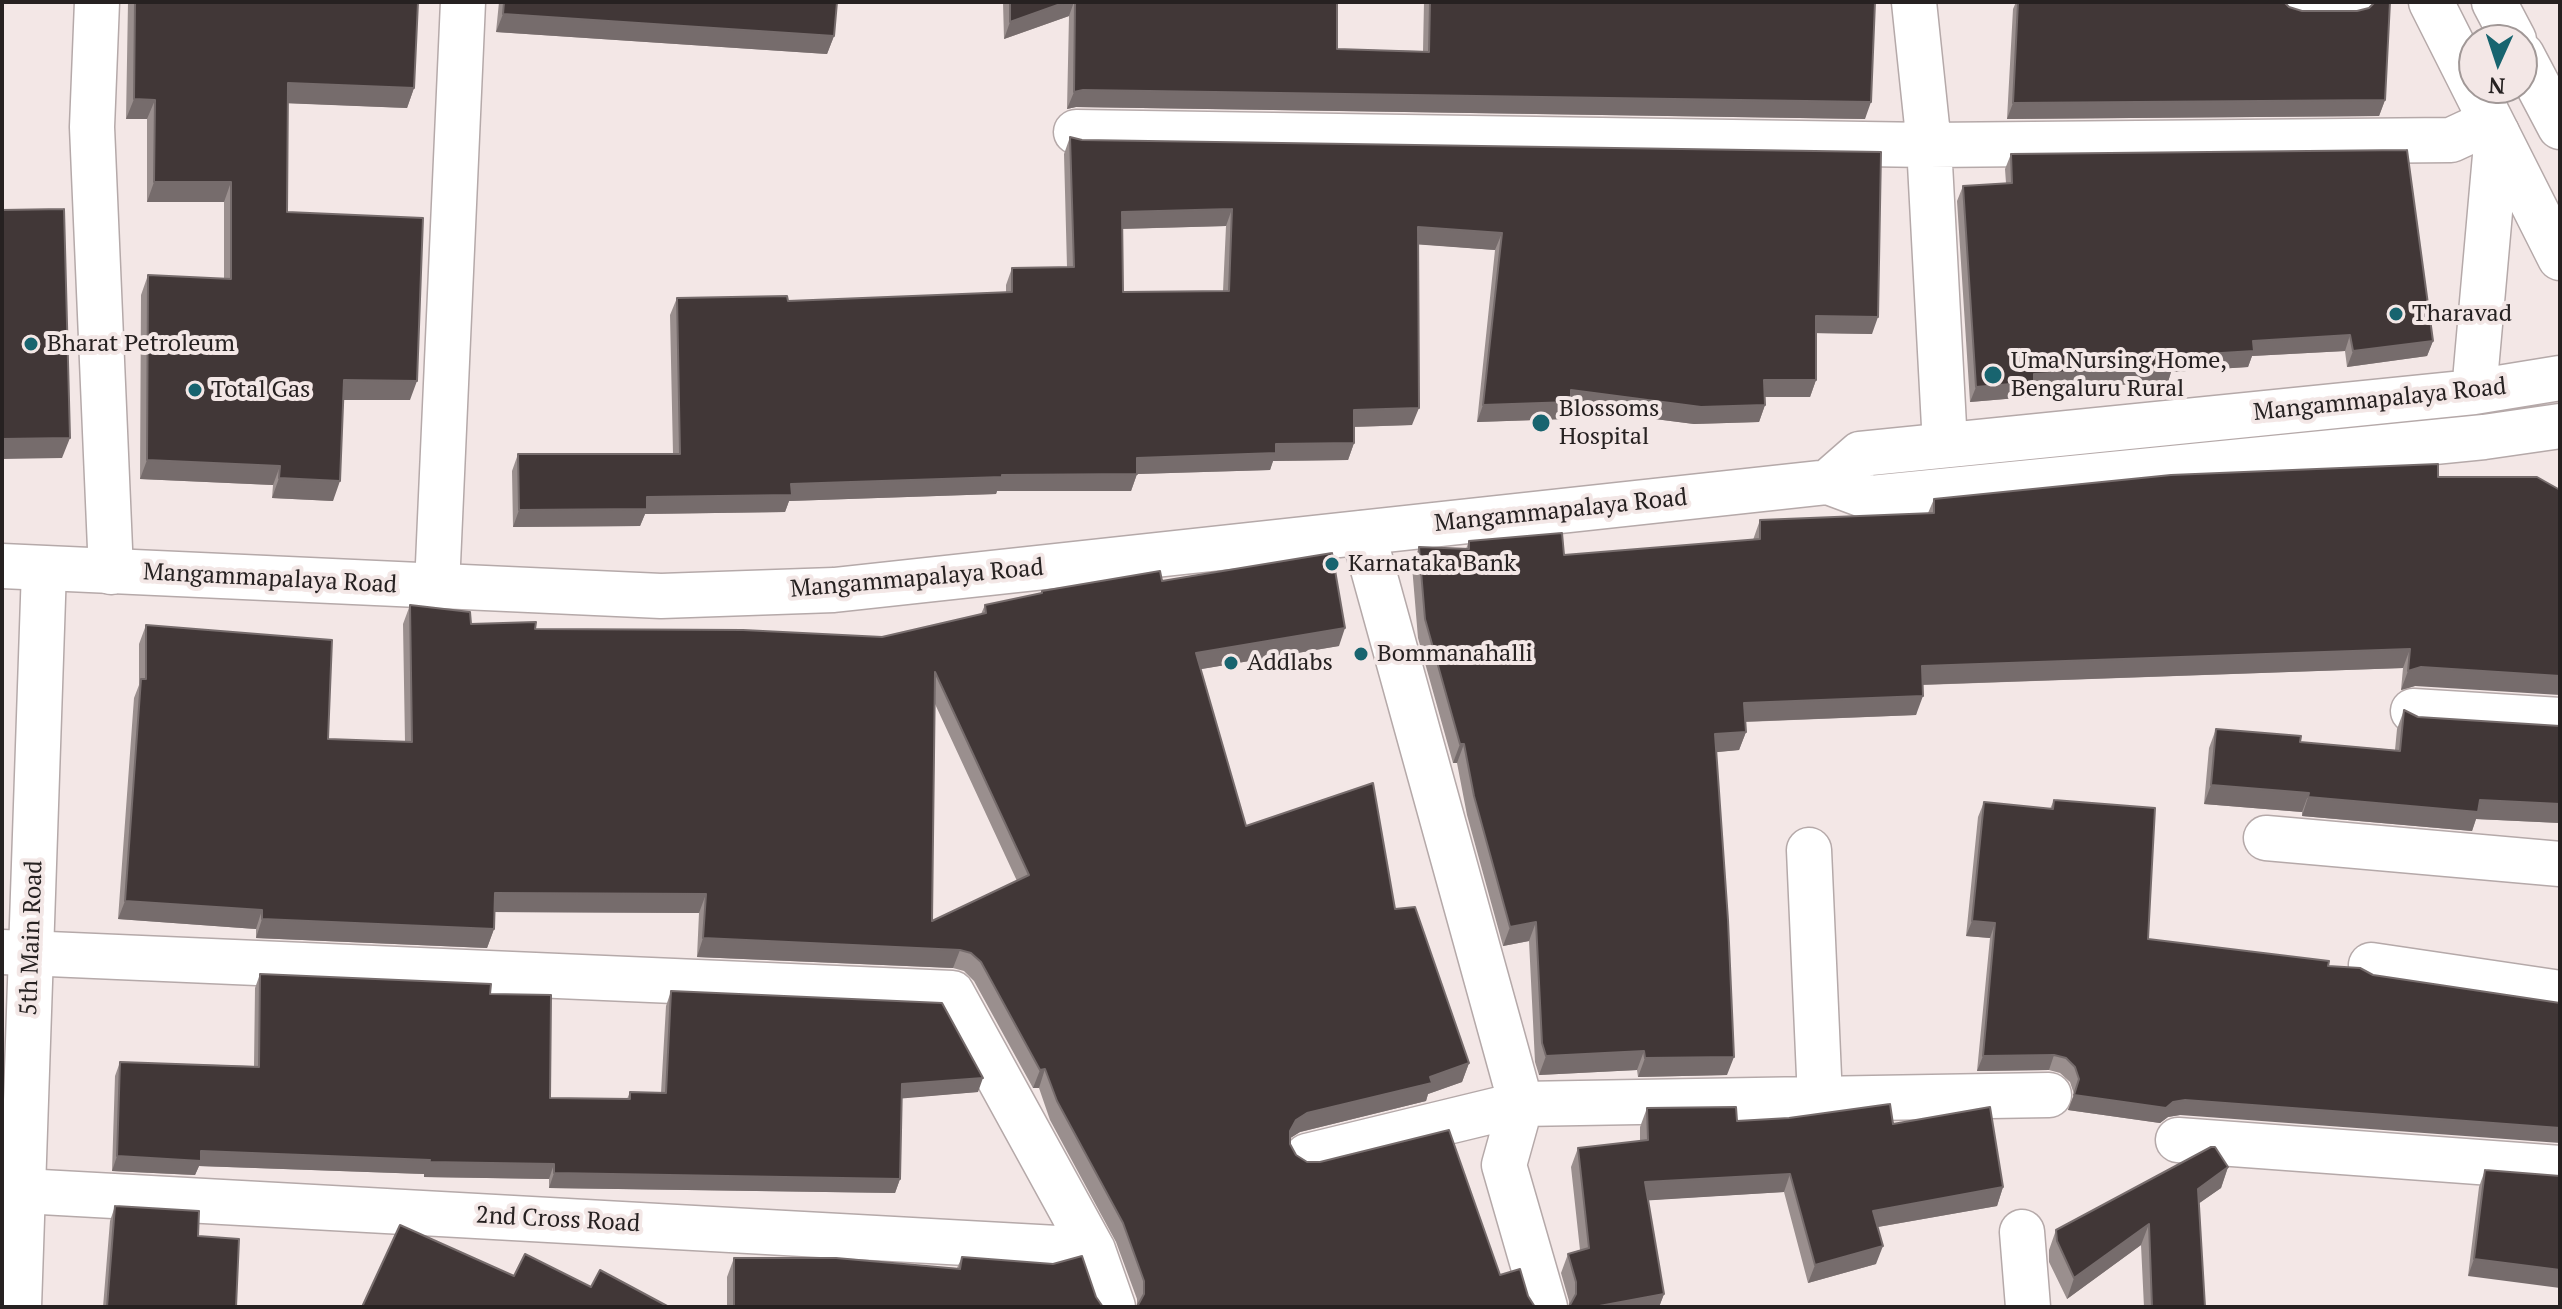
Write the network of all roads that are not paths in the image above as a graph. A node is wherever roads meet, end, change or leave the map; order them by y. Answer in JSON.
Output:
{"nodes":[{"id":1,"x":97,"y":2,"type":"edge"},
{"id":2,"x":463,"y":2,"type":"edge"},
{"id":3,"x":1914,"y":2,"type":"edge"},
{"id":4,"x":2296,"y":2,"type":"edge"},
{"id":5,"x":2351,"y":2,"type":"edge"},
{"id":6,"x":2431,"y":2,"type":"edge"},
{"id":7,"x":2494,"y":2,"type":"edge"},
{"id":8,"x":2506,"y":24,"type":"edge"},
{"id":9,"x":2538,"y":85,"type":"edge"},
{"id":10,"x":2494,"y":127,"type":"junction"},
{"id":11,"x":2560,"y":127,"type":"edge"},
{"id":12,"x":1076,"y":132,"type":"dead end"},
{"id":13,"x":1929,"y":145,"type":"junction"},
{"id":14,"x":2560,"y":258,"type":"edge"},
{"id":15,"x":2560,"y":378,"type":"edge"},
{"id":16,"x":2474,"y":392,"type":"junction"},
{"id":17,"x":2560,"y":426,"type":"edge"},
{"id":18,"x":1945,"y":445,"type":"junction"},
{"id":19,"x":1828,"y":482,"type":"junction"},
{"id":20,"x":1363,"y":533,"type":"junction"},
{"id":21,"x":23,"y":568,"type":"edge"},
{"id":22,"x":111,"y":572,"type":"junction"},
{"id":23,"x":437,"y":586,"type":"junction"},
{"id":24,"x":2413,"y":711,"type":"edge"},
{"id":25,"x":2560,"y":720,"type":"edge"},
{"id":26,"x":2266,"y":838,"type":"dead end"},
{"id":27,"x":1809,"y":850,"type":"dead end"},
{"id":28,"x":2560,"y":864,"type":"edge"},
{"id":29,"x":17,"y":952,"type":"edge"},
{"id":30,"x":2371,"y":965,"type":"dead end"},
{"id":31,"x":2560,"y":993,"type":"edge"},
{"id":32,"x":16,"y":1026,"type":"edge"},
{"id":33,"x":2049,"y":1095,"type":"dead end"},
{"id":34,"x":1820,"y":1099,"type":"junction"},
{"id":35,"x":1521,"y":1104,"type":"junction"},
{"id":36,"x":2178,"y":1140,"type":"dead end"},
{"id":37,"x":1307,"y":1156,"type":"dead end"},
{"id":38,"x":2560,"y":1168,"type":"edge"},
{"id":39,"x":23,"y":1191,"type":"junction"},
{"id":40,"x":2022,"y":1232,"type":"dead end"},
{"id":41,"x":1093,"y":1250,"type":"junction"},
{"id":42,"x":19,"y":1307,"type":"edge"},
{"id":43,"x":1113,"y":1307,"type":"edge"},
{"id":44,"x":1545,"y":1307,"type":"edge"},
{"id":45,"x":2028,"y":1307,"type":"edge"}],
"edges":[{"from":1,"to":22,"type":"main road"},
{"from":2,"to":23,"type":"main road"},
{"from":3,"to":13,"type":"main road"},
{"from":4,"to":5,"type":"main road"},
{"from":6,"to":10,"type":"main road"},
{"from":7,"to":8,"type":"main road"},
{"from":9,"to":11,"type":"main road"},
{"from":10,"to":13,"type":"main road"},
{"from":10,"to":14,"type":"main road"},
{"from":10,"to":16,"type":"main road"},
{"from":12,"to":13,"type":"main road"},
{"from":13,"to":18,"type":"main road"},
{"from":15,"to":16,"type":"main road","name":"Mangammapalaya Road"},
{"from":16,"to":18,"type":"main road","name":"Mangammapalaya Road"},
{"from":17,"to":19,"type":"main road","name":"Mangammapalaya Road"},
{"from":18,"to":19,"type":"main road","name":"Mangammapalaya Road"},
{"from":19,"to":20,"type":"main road","name":"Mangammapalaya Road"},
{"from":20,"to":23,"type":"main road","name":"Mangammapalaya Road"},
{"from":20,"to":35,"type":"main road"},
{"from":21,"to":22,"type":"main road","name":"Mangammapalaya Road"},
{"from":21,"to":29,"type":"main road","name":"5th Main Road"},
{"from":22,"to":23,"type":"main road","name":"Mangammapalaya Road"},
{"from":24,"to":25,"type":"main road"},
{"from":26,"to":28,"type":"main road"},
{"from":27,"to":34,"type":"main road"},
{"from":29,"to":32,"type":"main road","name":"5th Main Road"},
{"from":29,"to":41,"type":"main road"},
{"from":30,"to":31,"type":"main road"},
{"from":32,"to":39,"type":"main road","name":"5th Main Road"},
{"from":33,"to":34,"type":"main road"},
{"from":34,"to":35,"type":"main road"},
{"from":35,"to":37,"type":"main road"},
{"from":35,"to":44,"type":"main road"},
{"from":36,"to":38,"type":"main road"},
{"from":39,"to":41,"type":"main road","name":"2nd Cross Road"},
{"from":39,"to":42,"type":"main road","name":"5th Main Road"},
{"from":40,"to":45,"type":"main road"},
{"from":41,"to":43,"type":"main road"}]}
